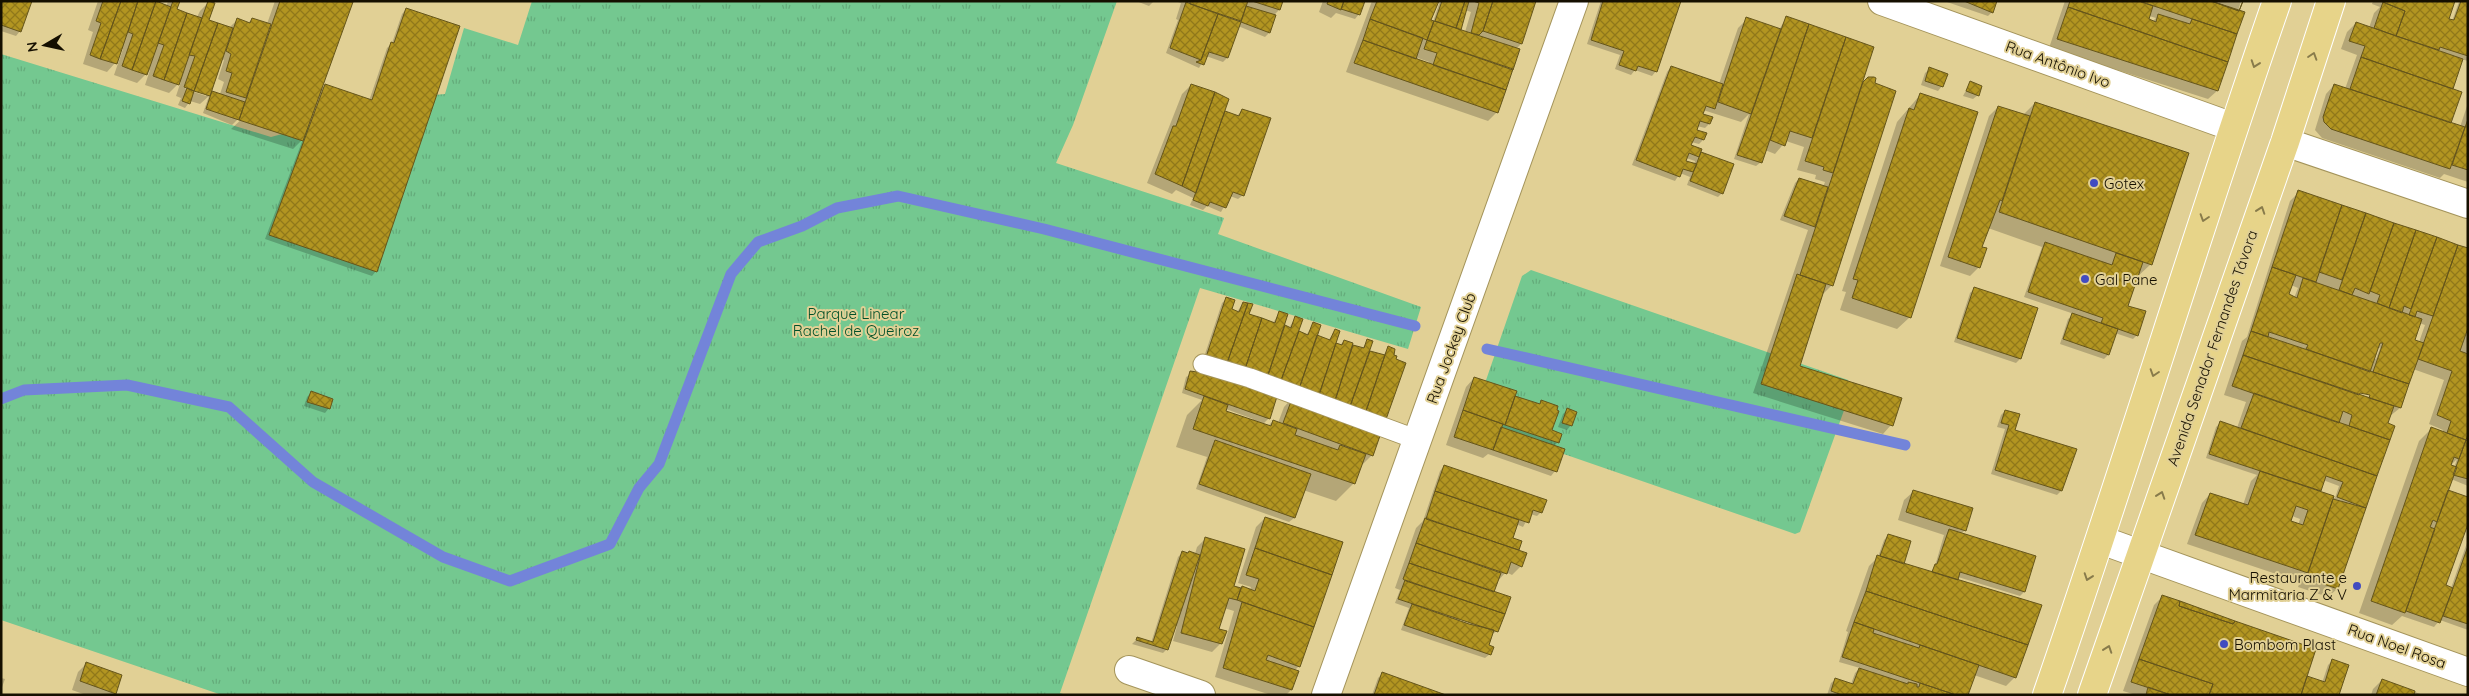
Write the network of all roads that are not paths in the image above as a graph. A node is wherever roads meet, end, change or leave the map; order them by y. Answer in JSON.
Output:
{"nodes":[{"id":1,"x":1574,"y":1,"type":"edge"},
{"id":2,"x":1882,"y":1,"type":"edge"},
{"id":3,"x":2277,"y":1,"type":"edge"},
{"id":4,"x":2331,"y":1,"type":"edge"},
{"id":5,"x":2233,"y":127,"type":"junction"},
{"id":6,"x":2285,"y":142,"type":"junction"},
{"id":7,"x":2468,"y":204,"type":"edge"},
{"id":8,"x":1203,"y":364,"type":"dead end"},
{"id":9,"x":1418,"y":440,"type":"junction"},
{"id":10,"x":2101,"y":540,"type":"junction"},
{"id":11,"x":2140,"y":555,"type":"junction"},
{"id":12,"x":1130,"y":670,"type":"dead end"},
{"id":13,"x":2468,"y":672,"type":"edge"},
{"id":14,"x":1201,"y":695,"type":"edge"},
{"id":15,"x":1326,"y":695,"type":"edge"},
{"id":16,"x":2047,"y":695,"type":"edge"},
{"id":17,"x":2092,"y":695,"type":"edge"}],
"edges":[{"from":1,"to":9,"type":"street","name":"Rua Jockey Club"},
{"from":2,"to":5,"type":"street","name":"Rua Antônio Ivo"},
{"from":3,"to":5,"type":"main road","one_way":true},
{"from":6,"to":4,"type":"main road","name":"Avenida Senador Fernandes Távora","one_way":true},
{"from":5,"to":10,"type":"main road","one_way":true},
{"from":6,"to":7,"type":"street"},
{"from":11,"to":6,"type":"main road","name":"Avenida Senador Fernandes Távora","one_way":true},
{"from":8,"to":9,"type":"lane"},
{"from":9,"to":15,"type":"street","name":"Rua Jockey Club"},
{"from":10,"to":11,"type":"street","name":"Rua Noel Rosa"},
{"from":10,"to":16,"type":"main road","one_way":true},
{"from":11,"to":13,"type":"street","name":"Rua Noel Rosa"},
{"from":17,"to":11,"type":"main road","name":"Avenida Senador Fernandes Távora","one_way":true},
{"from":12,"to":14,"type":"street"}]}
